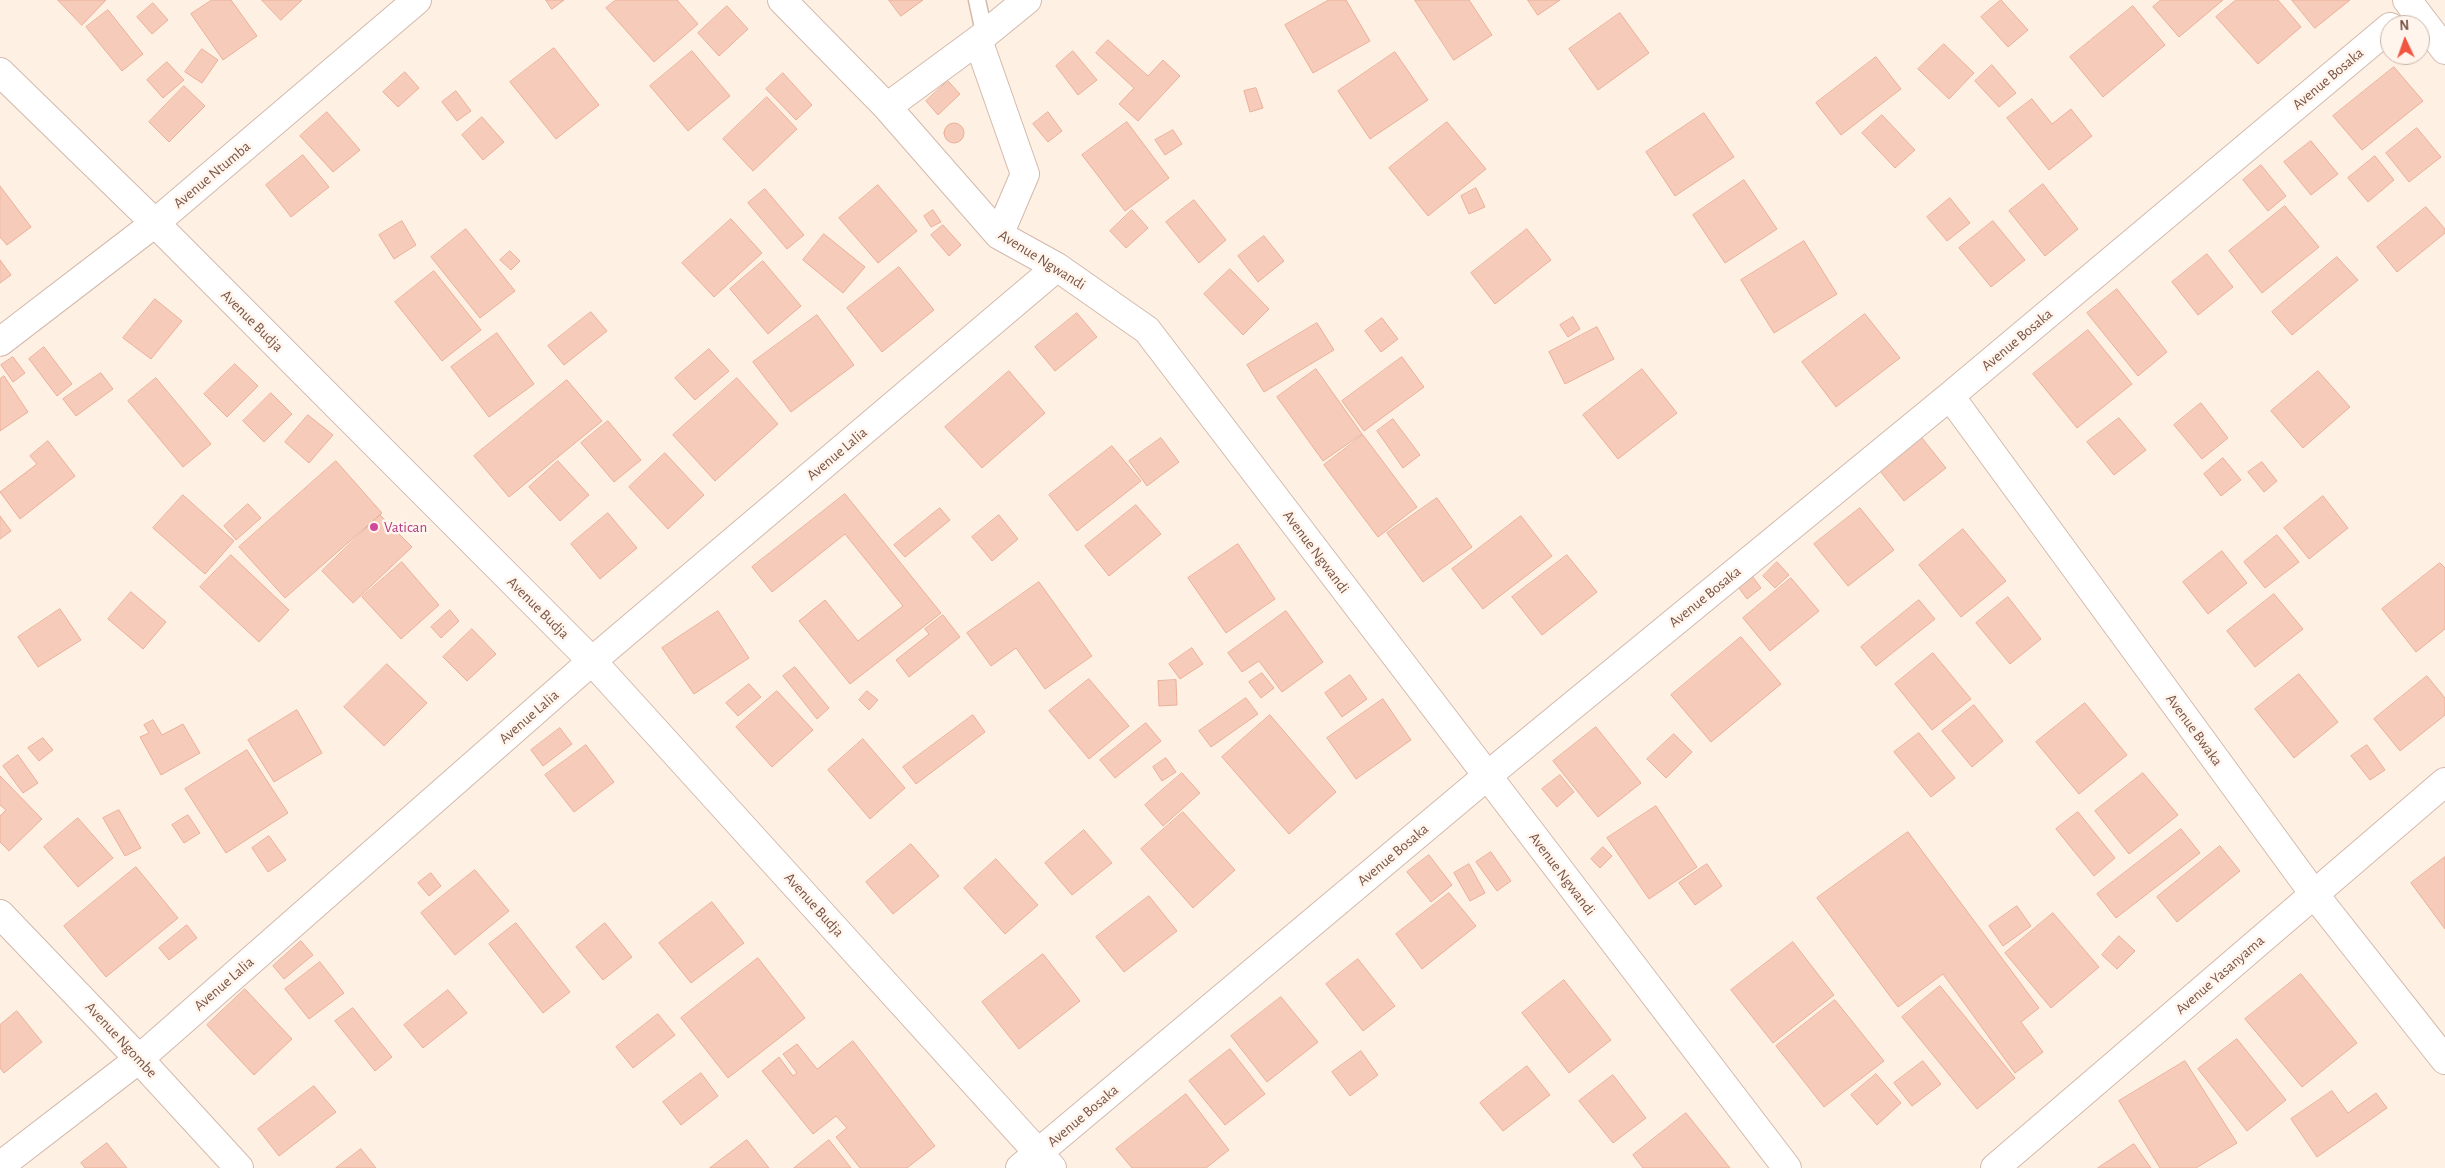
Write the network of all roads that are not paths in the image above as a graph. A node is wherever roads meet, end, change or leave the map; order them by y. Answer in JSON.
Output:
{"nodes":[{"id":1,"x":417,"y":0,"type":"edge"},
{"id":2,"x":782,"y":0,"type":"edge"},
{"id":3,"x":977,"y":0,"type":"edge"},
{"id":4,"x":1027,"y":0,"type":"edge"},
{"id":5,"x":2414,"y":3,"type":"edge"},
{"id":6,"x":2402,"y":15,"type":"edge"},
{"id":7,"x":2380,"y":35,"type":"edge"},
{"id":8,"x":978,"y":40,"type":"junction"},
{"id":9,"x":2445,"y":50,"type":"edge"},
{"id":10,"x":0,"y":72,"type":"edge"},
{"id":11,"x":888,"y":108,"type":"junction"},
{"id":12,"x":155,"y":223,"type":"junction"},
{"id":13,"x":999,"y":235,"type":"junction"},
{"id":14,"x":1057,"y":267,"type":"junction"},
{"id":15,"x":0,"y":342,"type":"edge"},
{"id":16,"x":1950,"y":396,"type":"junction"},
{"id":17,"x":592,"y":661,"type":"junction"},
{"id":18,"x":1487,"y":776,"type":"junction"},
{"id":19,"x":2445,"y":782,"type":"edge"},
{"id":20,"x":2314,"y":894,"type":"junction"},
{"id":21,"x":0,"y":914,"type":"edge"},
{"id":22,"x":139,"y":1059,"type":"junction"},
{"id":23,"x":2445,"y":1060,"type":"edge"},
{"id":24,"x":1037,"y":1163,"type":"edge"},
{"id":25,"x":0,"y":1166,"type":"edge"},
{"id":26,"x":239,"y":1168,"type":"edge"},
{"id":27,"x":1787,"y":1168,"type":"edge"},
{"id":28,"x":1995,"y":1168,"type":"edge"}],
"edges":[{"from":1,"to":12,"type":"street","name":"Avenue Ntumba"},
{"from":2,"to":11,"type":"street","name":"Avenue Ngwandi"},
{"from":3,"to":8,"type":"lane"},
{"from":4,"to":8,"type":"street"},
{"from":5,"to":6,"type":"street","name":"Avenue Bosaka"},
{"from":5,"to":9,"type":"street"},
{"from":7,"to":16,"type":"street","name":"Avenue Bosaka"},
{"from":8,"to":11,"type":"street"},
{"from":8,"to":13,"type":"street"},
{"from":10,"to":12,"type":"street","name":"Avenue Budja"},
{"from":11,"to":13,"type":"street","name":"Avenue Ngwandi"},
{"from":12,"to":15,"type":"street","name":"Avenue Ntumba"},
{"from":12,"to":17,"type":"street","name":"Avenue Budja"},
{"from":13,"to":14,"type":"street","name":"Avenue Ngwandi"},
{"from":14,"to":17,"type":"street","name":"Avenue Lalia"},
{"from":14,"to":18,"type":"street","name":"Avenue Ngwandi"},
{"from":16,"to":18,"type":"street","name":"Avenue Bosaka"},
{"from":16,"to":20,"type":"street","name":"Avenue Bwaka"},
{"from":17,"to":22,"type":"street","name":"Avenue Lalia"},
{"from":17,"to":24,"type":"street","name":"Avenue Budja"},
{"from":18,"to":24,"type":"street","name":"Avenue Bosaka"},
{"from":18,"to":27,"type":"street","name":"Avenue Ngwandi"},
{"from":19,"to":20,"type":"street","name":"Avenue Yasanyama"},
{"from":20,"to":23,"type":"street","name":"Avenue Bwaka"},
{"from":20,"to":28,"type":"street","name":"Avenue Yasanyama"},
{"from":21,"to":22,"type":"street","name":"Avenue Ngombe"},
{"from":22,"to":25,"type":"street","name":"Avenue Lalia"},
{"from":22,"to":26,"type":"street","name":"Avenue Ngombe"}]}
